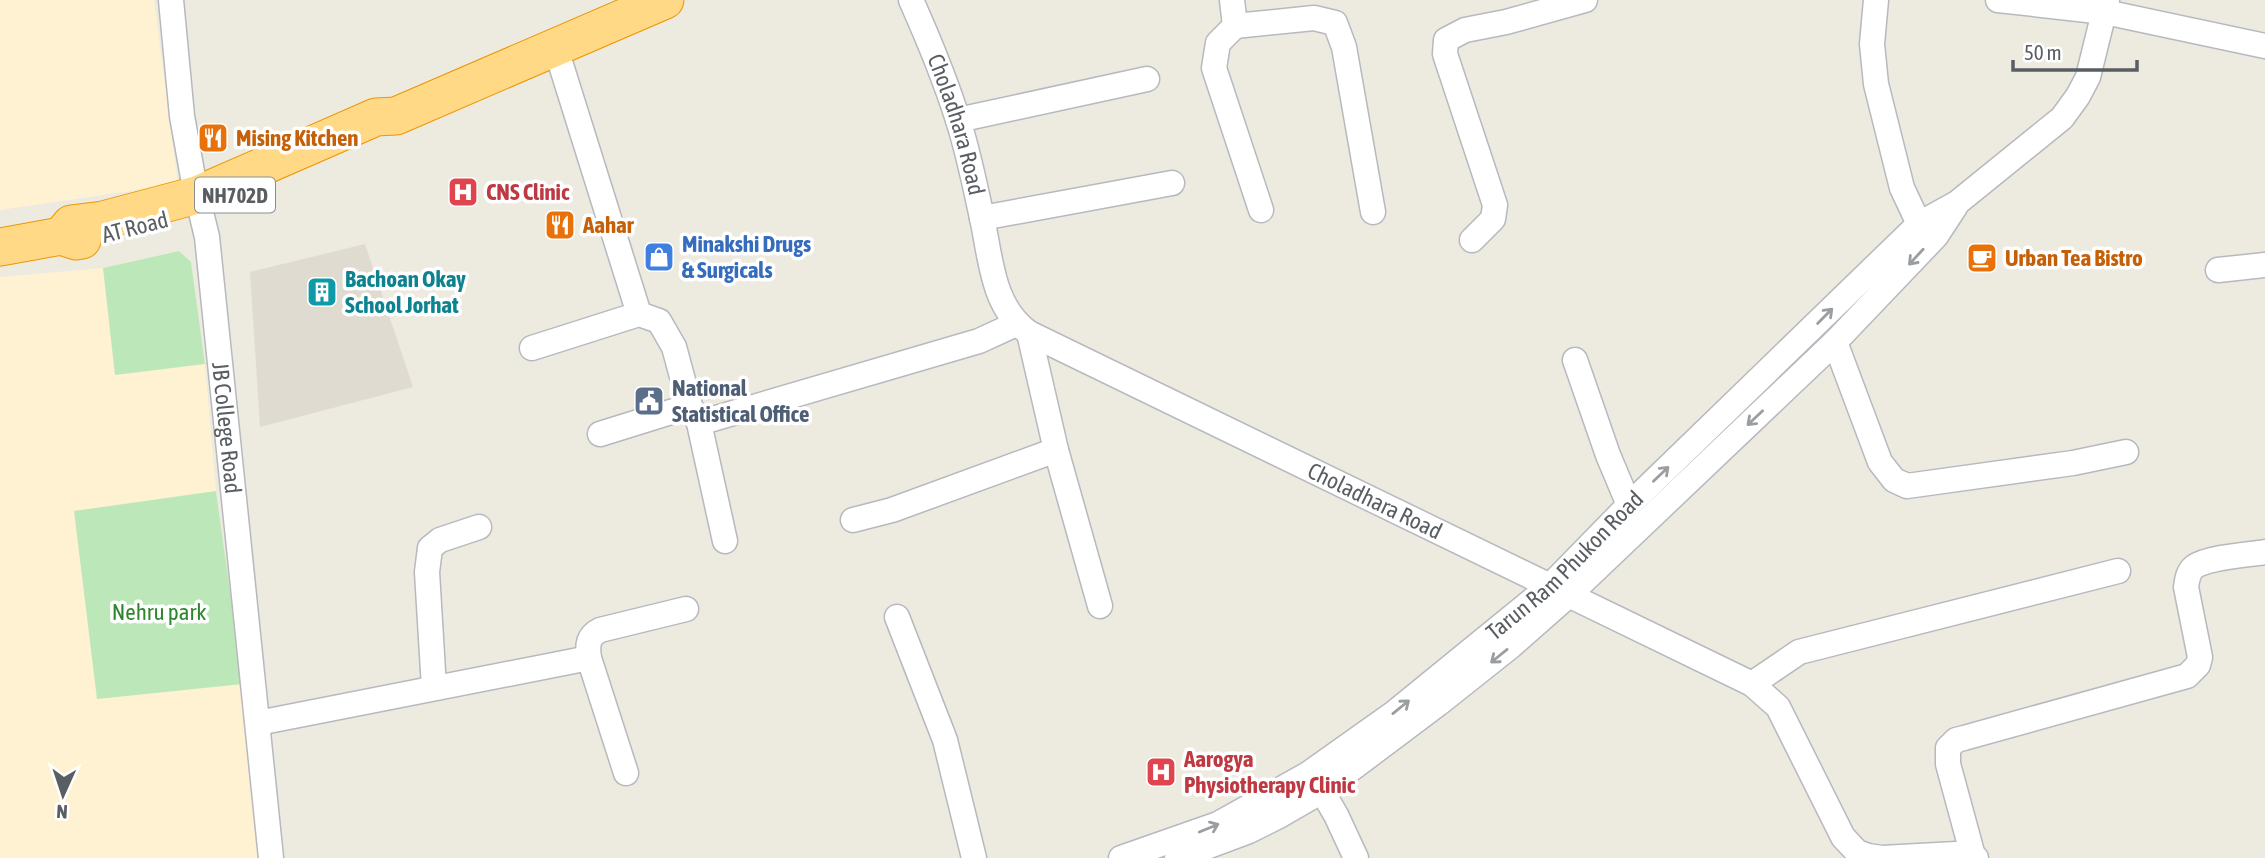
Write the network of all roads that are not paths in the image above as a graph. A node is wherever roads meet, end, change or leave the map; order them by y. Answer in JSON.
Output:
{"nodes":[{"id":1,"x":171,"y":0,"type":"edge"},
{"id":2,"x":665,"y":0,"type":"edge"},
{"id":3,"x":911,"y":0,"type":"edge"},
{"id":4,"x":1232,"y":0,"type":"edge"},
{"id":5,"x":1585,"y":0,"type":"edge"},
{"id":6,"x":1876,"y":0,"type":"edge"},
{"id":7,"x":1998,"y":0,"type":"edge"},
{"id":8,"x":2106,"y":6,"type":"edge"},
{"id":9,"x":1235,"y":26,"type":"junction"},
{"id":10,"x":2265,"y":46,"type":"edge"},
{"id":11,"x":556,"y":49,"type":"junction"},
{"id":12,"x":1147,"y":79,"type":"dead end"},
{"id":13,"x":958,"y":120,"type":"junction"},
{"id":14,"x":1172,"y":183,"type":"dead end"},
{"id":15,"x":200,"y":202,"type":"junction"},
{"id":16,"x":1957,"y":203,"type":"junction"},
{"id":17,"x":1261,"y":211,"type":"dead end"},
{"id":18,"x":1373,"y":212,"type":"dead end"},
{"id":19,"x":982,"y":218,"type":"junction"},
{"id":20,"x":1919,"y":224,"type":"junction"},
{"id":21,"x":1472,"y":240,"type":"dead end"},
{"id":22,"x":0,"y":247,"type":"edge"},
{"id":23,"x":2265,"y":265,"type":"edge"},
{"id":24,"x":2218,"y":270,"type":"dead end"},
{"id":25,"x":639,"y":314,"type":"junction"},
{"id":26,"x":1022,"y":328,"type":"junction"},
{"id":27,"x":1835,"y":342,"type":"junction"},
{"id":28,"x":532,"y":348,"type":"dead end"},
{"id":29,"x":1574,"y":360,"type":"dead end"},
{"id":30,"x":694,"y":414,"type":"junction"},
{"id":31,"x":600,"y":434,"type":"dead end"},
{"id":32,"x":1056,"y":450,"type":"junction"},
{"id":33,"x":2126,"y":452,"type":"dead end"},
{"id":34,"x":1629,"y":505,"type":"junction"},
{"id":35,"x":853,"y":520,"type":"dead end"},
{"id":36,"x":479,"y":527,"type":"dead end"},
{"id":37,"x":725,"y":541,"type":"dead end"},
{"id":38,"x":2265,"y":552,"type":"edge"},
{"id":39,"x":2118,"y":570,"type":"dead end"},
{"id":40,"x":1560,"y":589,"type":"junction"},
{"id":41,"x":1100,"y":606,"type":"dead end"},
{"id":42,"x":686,"y":609,"type":"dead end"},
{"id":43,"x":897,"y":617,"type":"dead end"},
{"id":44,"x":589,"y":658,"type":"junction"},
{"id":45,"x":1752,"y":684,"type":"junction"},
{"id":46,"x":434,"y":688,"type":"junction"},
{"id":47,"x":258,"y":723,"type":"junction"},
{"id":48,"x":626,"y":773,"type":"dead end"},
{"id":49,"x":1322,"y":790,"type":"junction"},
{"id":50,"x":1219,"y":851,"type":"edge"},
{"id":51,"x":1974,"y":857,"type":"edge"},
{"id":52,"x":271,"y":858,"type":"edge"},
{"id":53,"x":974,"y":858,"type":"edge"},
{"id":54,"x":1121,"y":858,"type":"edge"},
{"id":55,"x":1177,"y":858,"type":"edge"},
{"id":56,"x":1356,"y":858,"type":"edge"}],
"edges":[{"from":1,"to":15,"type":"street","name":"JB College Road"},
{"from":2,"to":11,"type":"highway","name":"AT Road","number":"NH702D"},
{"from":3,"to":13,"type":"street","name":"Choladhara Road"},
{"from":4,"to":9,"type":"street"},
{"from":5,"to":21,"type":"street"},
{"from":6,"to":20,"type":"street"},
{"from":7,"to":8,"type":"street"},
{"from":8,"to":10,"type":"street"},
{"from":8,"to":16,"type":"street","name":"Tarun Ram Phukon Road"},
{"from":9,"to":17,"type":"street"},
{"from":9,"to":18,"type":"street"},
{"from":11,"to":15,"type":"highway","name":"AT Road","number":"NH702D"},
{"from":11,"to":25,"type":"street"},
{"from":12,"to":13,"type":"street"},
{"from":13,"to":19,"type":"street","name":"Choladhara Road"},
{"from":14,"to":19,"type":"street"},
{"from":15,"to":22,"type":"highway","name":"AT Road","number":"NH702D"},
{"from":15,"to":47,"type":"street","name":"JB College Road"},
{"from":16,"to":20,"type":"street","name":"Tarun Ram Phukon Road"},
{"from":16,"to":27,"type":"street","name":"Tarun Ram Phukon Road","one_way":true},
{"from":19,"to":26,"type":"street","name":"Choladhara Road"},
{"from":34,"to":20,"type":"street","name":"Tarun Ram Phukon Road","one_way":true},
{"from":23,"to":24,"type":"street"},
{"from":25,"to":28,"type":"street"},
{"from":25,"to":30,"type":"street"},
{"from":26,"to":30,"type":"street"},
{"from":26,"to":32,"type":"street"},
{"from":26,"to":40,"type":"street","name":"Choladhara Road"},
{"from":27,"to":33,"type":"street"},
{"from":27,"to":40,"type":"street","name":"Tarun Ram Phukon Road","one_way":true},
{"from":29,"to":34,"type":"street"},
{"from":30,"to":31,"type":"street"},
{"from":30,"to":37,"type":"street"},
{"from":32,"to":35,"type":"street"},
{"from":32,"to":41,"type":"street"},
{"from":34,"to":40,"type":"street","name":"Tarun Ram Phukon Road"},
{"from":36,"to":46,"type":"street"},
{"from":38,"to":51,"type":"street"},
{"from":39,"to":45,"type":"street"},
{"from":40,"to":45,"type":"street","name":"Choladhara Road"},
{"from":40,"to":49,"type":"street","name":"Tarun Ram Phukon Road","one_way":true},
{"from":54,"to":40,"type":"street","name":"Tarun Ram Phukon Road","one_way":true},
{"from":42,"to":44,"type":"street"},
{"from":43,"to":53,"type":"street"},
{"from":44,"to":46,"type":"street"},
{"from":44,"to":48,"type":"street"},
{"from":45,"to":51,"type":"street","name":"Choladhara Road"},
{"from":46,"to":47,"type":"street"},
{"from":47,"to":52,"type":"street","name":"JB College Road"},
{"from":49,"to":50,"type":"street","name":"Tarun Ram Phukon Road"},
{"from":49,"to":56,"type":"street"},
{"from":50,"to":55,"type":"street","name":"Tarun Ram Phukon Road"}]}
